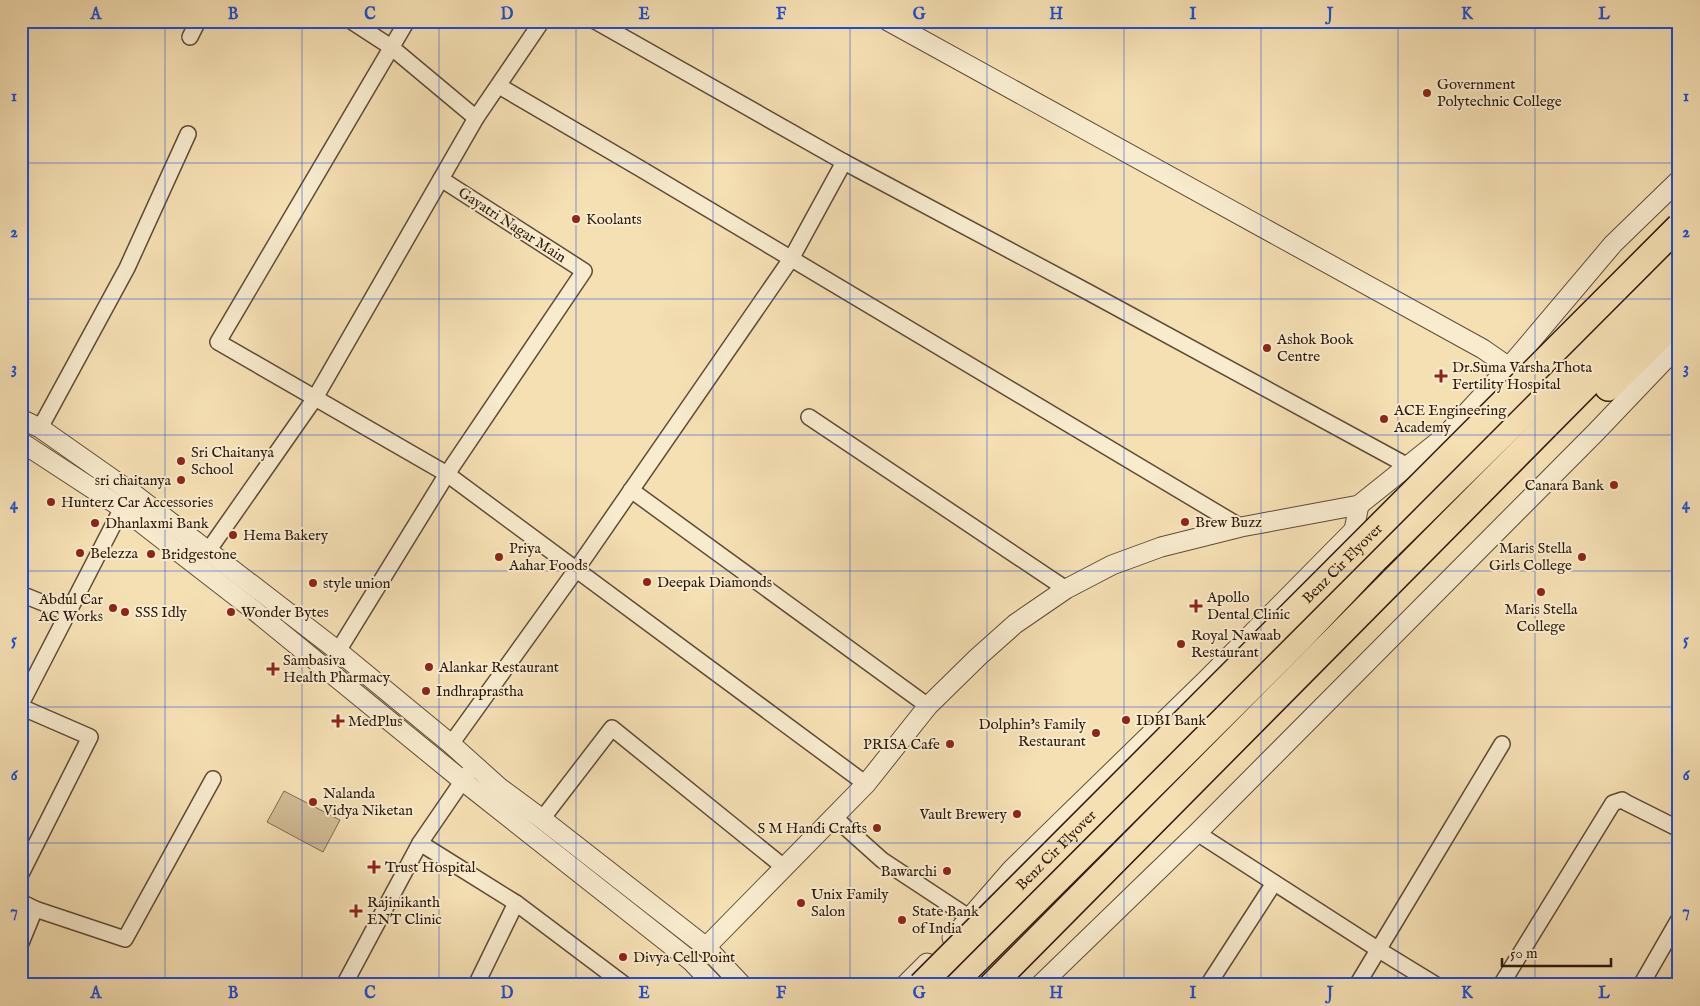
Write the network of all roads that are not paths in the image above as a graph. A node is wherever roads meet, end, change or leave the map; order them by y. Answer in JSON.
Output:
{"nodes":[{"id":1,"x":198,"y":21,"type":"edge"},
{"id":2,"x":351,"y":21,"type":"edge"},
{"id":3,"x":407,"y":21,"type":"edge"},
{"id":4,"x":542,"y":21,"type":"edge"},
{"id":5,"x":595,"y":21,"type":"edge"},
{"id":6,"x":888,"y":21,"type":"edge"},
{"id":7,"x":190,"y":37,"type":"dead end"},
{"id":8,"x":391,"y":47,"type":"junction"},
{"id":9,"x":498,"y":86,"type":"junction"},
{"id":10,"x":476,"y":118,"type":"junction"},
{"id":11,"x":188,"y":134,"type":"dead end"},
{"id":12,"x":844,"y":162,"type":"junction"},
{"id":13,"x":440,"y":179,"type":"junction"},
{"id":14,"x":1679,"y":180,"type":"edge"},
{"id":15,"x":1679,"y":226,"type":"edge"},
{"id":16,"x":791,"y":259,"type":"junction"},
{"id":17,"x":1679,"y":261,"type":"edge"},
{"id":18,"x":1679,"y":292,"type":"edge"},
{"id":19,"x":1679,"y":318,"type":"edge"},
{"id":20,"x":1679,"y":345,"type":"edge"},
{"id":21,"x":1509,"y":367,"type":"junction"},
{"id":22,"x":1544,"y":393,"type":"junction"},
{"id":23,"x":315,"y":398,"type":"junction"},
{"id":24,"x":809,"y":417,"type":"dead end"},
{"id":25,"x":21,"y":419,"type":"edge"},
{"id":26,"x":40,"y":428,"type":"junction"},
{"id":27,"x":21,"y":442,"type":"edge"},
{"id":28,"x":1408,"y":466,"type":"junction"},
{"id":29,"x":448,"y":474,"type":"junction"},
{"id":30,"x":631,"y":490,"type":"junction"},
{"id":31,"x":134,"y":494,"type":"junction"},
{"id":32,"x":1359,"y":505,"type":"junction"},
{"id":33,"x":122,"y":508,"type":"junction"},
{"id":34,"x":1241,"y":527,"type":"junction"},
{"id":35,"x":208,"y":551,"type":"junction"},
{"id":36,"x":576,"y":570,"type":"junction"},
{"id":37,"x":1066,"y":589,"type":"junction"},
{"id":38,"x":21,"y":594,"type":"edge"},
{"id":39,"x":68,"y":613,"type":"junction"},
{"id":40,"x":338,"y":651,"type":"junction"},
{"id":41,"x":21,"y":706,"type":"edge"},
{"id":42,"x":928,"y":706,"type":"junction"},
{"id":43,"x":451,"y":744,"type":"junction"},
{"id":44,"x":1502,"y":744,"type":"dead end"},
{"id":45,"x":473,"y":764,"type":"junction"},
{"id":46,"x":213,"y":780,"type":"dead end"},
{"id":47,"x":463,"y":781,"type":"junction"},
{"id":48,"x":866,"y":784,"type":"junction"},
{"id":49,"x":834,"y":817,"type":"junction"},
{"id":50,"x":542,"y":819,"type":"junction"},
{"id":51,"x":1679,"y":830,"type":"edge"},
{"id":52,"x":1197,"y":833,"type":"junction"},
{"id":53,"x":420,"y":843,"type":"junction"},
{"id":54,"x":785,"y":868,"type":"junction"},
{"id":55,"x":21,"y":874,"type":"edge"},
{"id":56,"x":1274,"y":883,"type":"junction"},
{"id":57,"x":516,"y":903,"type":"junction"},
{"id":58,"x":28,"y":906,"type":"edge"},
{"id":59,"x":970,"y":918,"type":"junction"},
{"id":60,"x":1679,"y":919,"type":"edge"},
{"id":61,"x":21,"y":943,"type":"edge"},
{"id":62,"x":706,"y":947,"type":"junction"},
{"id":63,"x":1378,"y":950,"type":"junction"},
{"id":64,"x":344,"y":985,"type":"edge"},
{"id":65,"x":476,"y":985,"type":"edge"},
{"id":66,"x":626,"y":985,"type":"edge"},
{"id":67,"x":714,"y":985,"type":"edge"},
{"id":68,"x":742,"y":985,"type":"edge"},
{"id":69,"x":905,"y":985,"type":"edge"},
{"id":70,"x":921,"y":985,"type":"edge"},
{"id":71,"x":952,"y":985,"type":"edge"},
{"id":72,"x":992,"y":985,"type":"edge"},
{"id":73,"x":1011,"y":985,"type":"edge"},
{"id":74,"x":1040,"y":985,"type":"edge"},
{"id":75,"x":1208,"y":985,"type":"edge"},
{"id":76,"x":1357,"y":985,"type":"edge"},
{"id":77,"x":1436,"y":985,"type":"edge"},
{"id":78,"x":1501,"y":985,"type":"edge"},
{"id":79,"x":1641,"y":985,"type":"edge"}],
"edges":[{"from":1,"to":7,"type":"street"},
{"from":2,"to":8,"type":"street"},
{"from":3,"to":8,"type":"street"},
{"from":4,"to":9,"type":"street"},
{"from":5,"to":12,"type":"street"},
{"from":6,"to":21,"type":"street"},
{"from":8,"to":10,"type":"street"},
{"from":8,"to":23,"type":"street"},
{"from":9,"to":10,"type":"street"},
{"from":9,"to":16,"type":"street"},
{"from":10,"to":13,"type":"street"},
{"from":11,"to":26,"type":"street"},
{"from":12,"to":16,"type":"street"},
{"from":12,"to":28,"type":"street"},
{"from":13,"to":23,"type":"street"},
{"from":13,"to":29,"type":"street","name":"Gayatri Nagar Main"},
{"from":14,"to":21,"type":"street"},
{"from":15,"to":70,"type":"main road","name":"Benz Cir Flyover","bridge":true},
{"from":16,"to":30,"type":"street"},
{"from":16,"to":34,"type":"street"},
{"from":17,"to":22,"type":"main road"},
{"from":18,"to":72,"type":"main road"},
{"from":19,"to":73,"type":"main road"},
{"from":20,"to":52,"type":"street"},
{"from":21,"to":22,"type":"street"},
{"from":21,"to":28,"type":"street"},
{"from":22,"to":71,"type":"main road"},
{"from":23,"to":29,"type":"street"},
{"from":23,"to":35,"type":"street"},
{"from":24,"to":37,"type":"street"},
{"from":25,"to":26,"type":"street"},
{"from":26,"to":31,"type":"street"},
{"from":27,"to":33,"type":"street"},
{"from":28,"to":32,"type":"street"},
{"from":29,"to":36,"type":"street"},
{"from":29,"to":40,"type":"street"},
{"from":30,"to":36,"type":"street"},
{"from":30,"to":42,"type":"street"},
{"from":31,"to":33,"type":"street"},
{"from":31,"to":35,"type":"street"},
{"from":32,"to":34,"type":"street"},
{"from":32,"to":59,"type":"street"},
{"from":33,"to":39,"type":"street"},
{"from":33,"to":47,"type":"street"},
{"from":34,"to":37,"type":"street"},
{"from":35,"to":40,"type":"street"},
{"from":36,"to":43,"type":"street"},
{"from":36,"to":48,"type":"street"},
{"from":37,"to":42,"type":"street"},
{"from":38,"to":39,"type":"street"},
{"from":39,"to":41,"type":"street"},
{"from":40,"to":43,"type":"street"},
{"from":41,"to":55,"type":"street"},
{"from":42,"to":48,"type":"street"},
{"from":43,"to":45,"type":"street"},
{"from":44,"to":63,"type":"street"},
{"from":45,"to":47,"type":"street"},
{"from":45,"to":50,"type":"street"},
{"from":46,"to":58,"type":"street"},
{"from":47,"to":53,"type":"street"},
{"from":47,"to":67,"type":"street"},
{"from":48,"to":49,"type":"street"},
{"from":49,"to":54,"type":"street"},
{"from":49,"to":59,"type":"street"},
{"from":50,"to":54,"type":"street"},
{"from":50,"to":62,"type":"street"},
{"from":51,"to":78,"type":"street"},
{"from":52,"to":56,"type":"street"},
{"from":52,"to":74,"type":"street"},
{"from":53,"to":57,"type":"street"},
{"from":53,"to":64,"type":"street"},
{"from":54,"to":62,"type":"street"},
{"from":56,"to":63,"type":"street"},
{"from":56,"to":75,"type":"street"},
{"from":57,"to":65,"type":"street"},
{"from":57,"to":66,"type":"street"},
{"from":58,"to":61,"type":"street"},
{"from":59,"to":69,"type":"street"},
{"from":60,"to":79,"type":"street"},
{"from":62,"to":68,"type":"street"},
{"from":63,"to":76,"type":"street"},
{"from":63,"to":77,"type":"street"}]}
